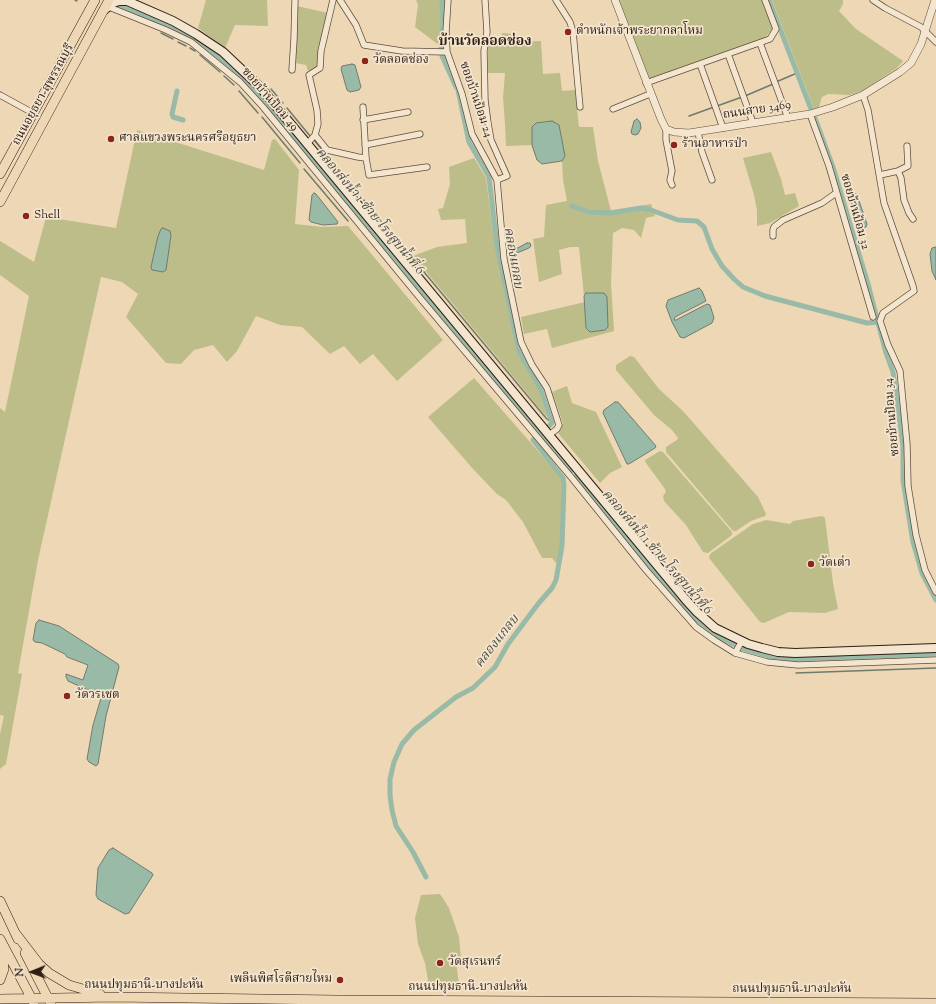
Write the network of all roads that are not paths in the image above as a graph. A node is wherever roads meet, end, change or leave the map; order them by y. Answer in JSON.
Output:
{"nodes":[{"id":1,"x":126,"y":0,"type":"edge"},
{"id":2,"x":295,"y":0,"type":"edge"},
{"id":3,"x":334,"y":0,"type":"edge"},
{"id":4,"x":340,"y":0,"type":"edge"},
{"id":5,"x":448,"y":0,"type":"edge"},
{"id":6,"x":485,"y":0,"type":"edge"},
{"id":7,"x":556,"y":0,"type":"edge"},
{"id":8,"x":615,"y":0,"type":"edge"},
{"id":9,"x":764,"y":0,"type":"edge"},
{"id":10,"x":873,"y":0,"type":"edge"},
{"id":11,"x":935,"y":0,"type":"edge"},
{"id":12,"x":92,"y":1,"type":"edge"},
{"id":13,"x":107,"y":6,"type":"edge"},
{"id":14,"x":926,"y":32,"type":"junction"},
{"id":15,"x":193,"y":38,"type":"junction"},
{"id":16,"x":936,"y":42,"type":"edge"},
{"id":17,"x":760,"y":43,"type":"junction"},
{"id":18,"x":204,"y":46,"type":"junction"},
{"id":19,"x":443,"y":52,"type":"junction"},
{"id":20,"x":728,"y":54,"type":"junction"},
{"id":21,"x":700,"y":64,"type":"junction"},
{"id":22,"x":292,"y":70,"type":"dead end"},
{"id":23,"x":646,"y":83,"type":"junction"},
{"id":24,"x":650,"y":94,"type":"junction"},
{"id":25,"x":863,"y":94,"type":"junction"},
{"id":26,"x":0,"y":95,"type":"edge"},
{"id":27,"x":363,"y":107,"type":"dead end"},
{"id":28,"x":580,"y":107,"type":"dead end"},
{"id":29,"x":613,"y":110,"type":"dead end"},
{"id":30,"x":408,"y":112,"type":"dead end"},
{"id":31,"x":33,"y":113,"type":"junction"},
{"id":32,"x":810,"y":114,"type":"junction"},
{"id":33,"x":788,"y":118,"type":"junction"},
{"id":34,"x":363,"y":120,"type":"junction"},
{"id":35,"x":753,"y":123,"type":"junction"},
{"id":36,"x":723,"y":128,"type":"junction"},
{"id":37,"x":666,"y":129,"type":"junction"},
{"id":38,"x":698,"y":132,"type":"junction"},
{"id":39,"x":420,"y":134,"type":"dead end"},
{"id":40,"x":315,"y":135,"type":"junction"},
{"id":41,"x":365,"y":145,"type":"junction"},
{"id":42,"x":907,"y":146,"type":"dead end"},
{"id":43,"x":307,"y":152,"type":"junction"},
{"id":44,"x":366,"y":158,"type":"junction"},
{"id":45,"x":426,"y":167,"type":"dead end"},
{"id":46,"x":898,"y":171,"type":"junction"},
{"id":47,"x":0,"y":174,"type":"edge"},
{"id":48,"x":880,"y":175,"type":"junction"},
{"id":49,"x":497,"y":180,"type":"junction"},
{"id":50,"x":712,"y":180,"type":"dead end"},
{"id":51,"x":672,"y":185,"type":"dead end"},
{"id":52,"x":836,"y":193,"type":"junction"},
{"id":53,"x":0,"y":202,"type":"edge"},
{"id":54,"x":913,"y":219,"type":"dead end"},
{"id":55,"x":773,"y":236,"type":"dead end"},
{"id":56,"x":424,"y":294,"type":"junction"},
{"id":57,"x":873,"y":317,"type":"dead end"},
{"id":58,"x":549,"y":435,"type":"junction"},
{"id":59,"x":577,"y":468,"type":"junction"},
{"id":60,"x":571,"y":477,"type":"junction"},
{"id":61,"x":617,"y":525,"type":"junction"},
{"id":62,"x":936,"y":592,"type":"edge"},
{"id":63,"x":738,"y":647,"type":"junction"},
{"id":64,"x":936,"y":648,"type":"edge"},
{"id":65,"x":936,"y":660,"type":"edge"},
{"id":66,"x":0,"y":901,"type":"edge"},
{"id":67,"x":16,"y":934,"type":"junction"},
{"id":68,"x":0,"y":940,"type":"edge"},
{"id":69,"x":0,"y":980,"type":"edge"},
{"id":70,"x":113,"y":997,"type":"junction"},
{"id":71,"x":0,"y":998,"type":"edge"},
{"id":72,"x":33,"y":1001,"type":"edge"},
{"id":73,"x":50,"y":1001,"type":"edge"},
{"id":74,"x":936,"y":1003,"type":"edge"}],
"edges":[{"from":1,"to":13,"type":"main road"},
{"from":1,"to":15,"type":"main road"},
{"from":2,"to":22,"type":"street"},
{"from":3,"to":40,"type":"street"},
{"from":4,"to":19,"type":"street"},
{"from":5,"to":19,"type":"street","name":"ซอยบ้านป้อม 24"},
{"from":6,"to":49,"type":"street"},
{"from":7,"to":28,"type":"street"},
{"from":8,"to":23,"type":"street"},
{"from":9,"to":17,"type":"street"},
{"from":10,"to":14,"type":"street"},
{"from":11,"to":14,"type":"street","name":"ถนนสาย 3469"},
{"from":12,"to":31,"type":"main road","name":"ถนนอยุธยา-สุพรรณบุรี"},
{"from":13,"to":15,"type":"street"},
{"from":13,"to":53,"type":"main road","name":"ถนนอยุธยา-สุพรรณบุรี"},
{"from":14,"to":16,"type":"street"},
{"from":14,"to":25,"type":"street","name":"ถนนสาย 3469"},
{"from":15,"to":18,"type":"main road"},
{"from":17,"to":20,"type":"street"},
{"from":17,"to":33,"type":"street"},
{"from":18,"to":43,"type":"street","name":"ซอยบ้านป้อม 49"},
{"from":18,"to":43,"type":"main road"},
{"from":19,"to":49,"type":"street","name":"ซอยบ้านป้อม 24"},
{"from":20,"to":21,"type":"street"},
{"from":20,"to":35,"type":"street"},
{"from":21,"to":23,"type":"street"},
{"from":21,"to":36,"type":"street"},
{"from":23,"to":24,"type":"street"},
{"from":24,"to":29,"type":"street"},
{"from":24,"to":37,"type":"street"},
{"from":25,"to":32,"type":"street","name":"ถนนสาย 3469"},
{"from":25,"to":48,"type":"street","name":"ซอยบ้านป้อม 34"},
{"from":26,"to":31,"type":"street"},
{"from":27,"to":34,"type":"street"},
{"from":30,"to":34,"type":"street"},
{"from":31,"to":47,"type":"main road","name":"ถนนอยุธยา-สุพรรณบุรี"},
{"from":32,"to":33,"type":"street","name":"ถนนสาย 3469"},
{"from":32,"to":52,"type":"street","name":"ซอยบ้านป้อม 32"},
{"from":33,"to":35,"type":"street","name":"ถนนสาย 3469"},
{"from":34,"to":41,"type":"street"},
{"from":35,"to":36,"type":"street","name":"ถนนสาย 3469"},
{"from":36,"to":38,"type":"street","name":"ถนนสาย 3469"},
{"from":37,"to":38,"type":"street","name":"ถนนสาย 3469"},
{"from":37,"to":51,"type":"street"},
{"from":38,"to":50,"type":"street"},
{"from":39,"to":41,"type":"street"},
{"from":40,"to":43,"type":"street"},
{"from":40,"to":44,"type":"street"},
{"from":41,"to":44,"type":"street"},
{"from":42,"to":46,"type":"street"},
{"from":43,"to":56,"type":"main road"},
{"from":44,"to":45,"type":"street"},
{"from":46,"to":48,"type":"street"},
{"from":46,"to":54,"type":"street"},
{"from":48,"to":62,"type":"street","name":"ซอยบ้านป้อม 34"},
{"from":49,"to":58,"type":"street"},
{"from":52,"to":55,"type":"street"},
{"from":52,"to":57,"type":"street","name":"ซอยบ้านป้อม 32"},
{"from":56,"to":58,"type":"main road"},
{"from":56,"to":60,"type":"street"},
{"from":58,"to":59,"type":"main road"},
{"from":59,"to":60,"type":"street"},
{"from":59,"to":61,"type":"main road"},
{"from":60,"to":61,"type":"street"},
{"from":61,"to":63,"type":"main road"},
{"from":61,"to":63,"type":"street"},
{"from":63,"to":64,"type":"main road"},
{"from":63,"to":65,"type":"street"},
{"from":66,"to":67,"type":"main road"},
{"from":67,"to":70,"type":"main road"},
{"from":67,"to":73,"type":"main road"},
{"from":68,"to":69,"type":"main road"},
{"from":68,"to":72,"type":"main road"},
{"from":70,"to":73,"type":"main road","name":"ถนนปทุมธานี-บางปะหัน"},
{"from":70,"to":74,"type":"main road","name":"ถนนปทุมธานี-บางปะหัน"},
{"from":71,"to":72,"type":"main road","name":"ถนนปทุมธานี-บางปะหัน"},
{"from":72,"to":73,"type":"main road","name":"ถนนปทุมธานี-บางปะหัน"}]}
